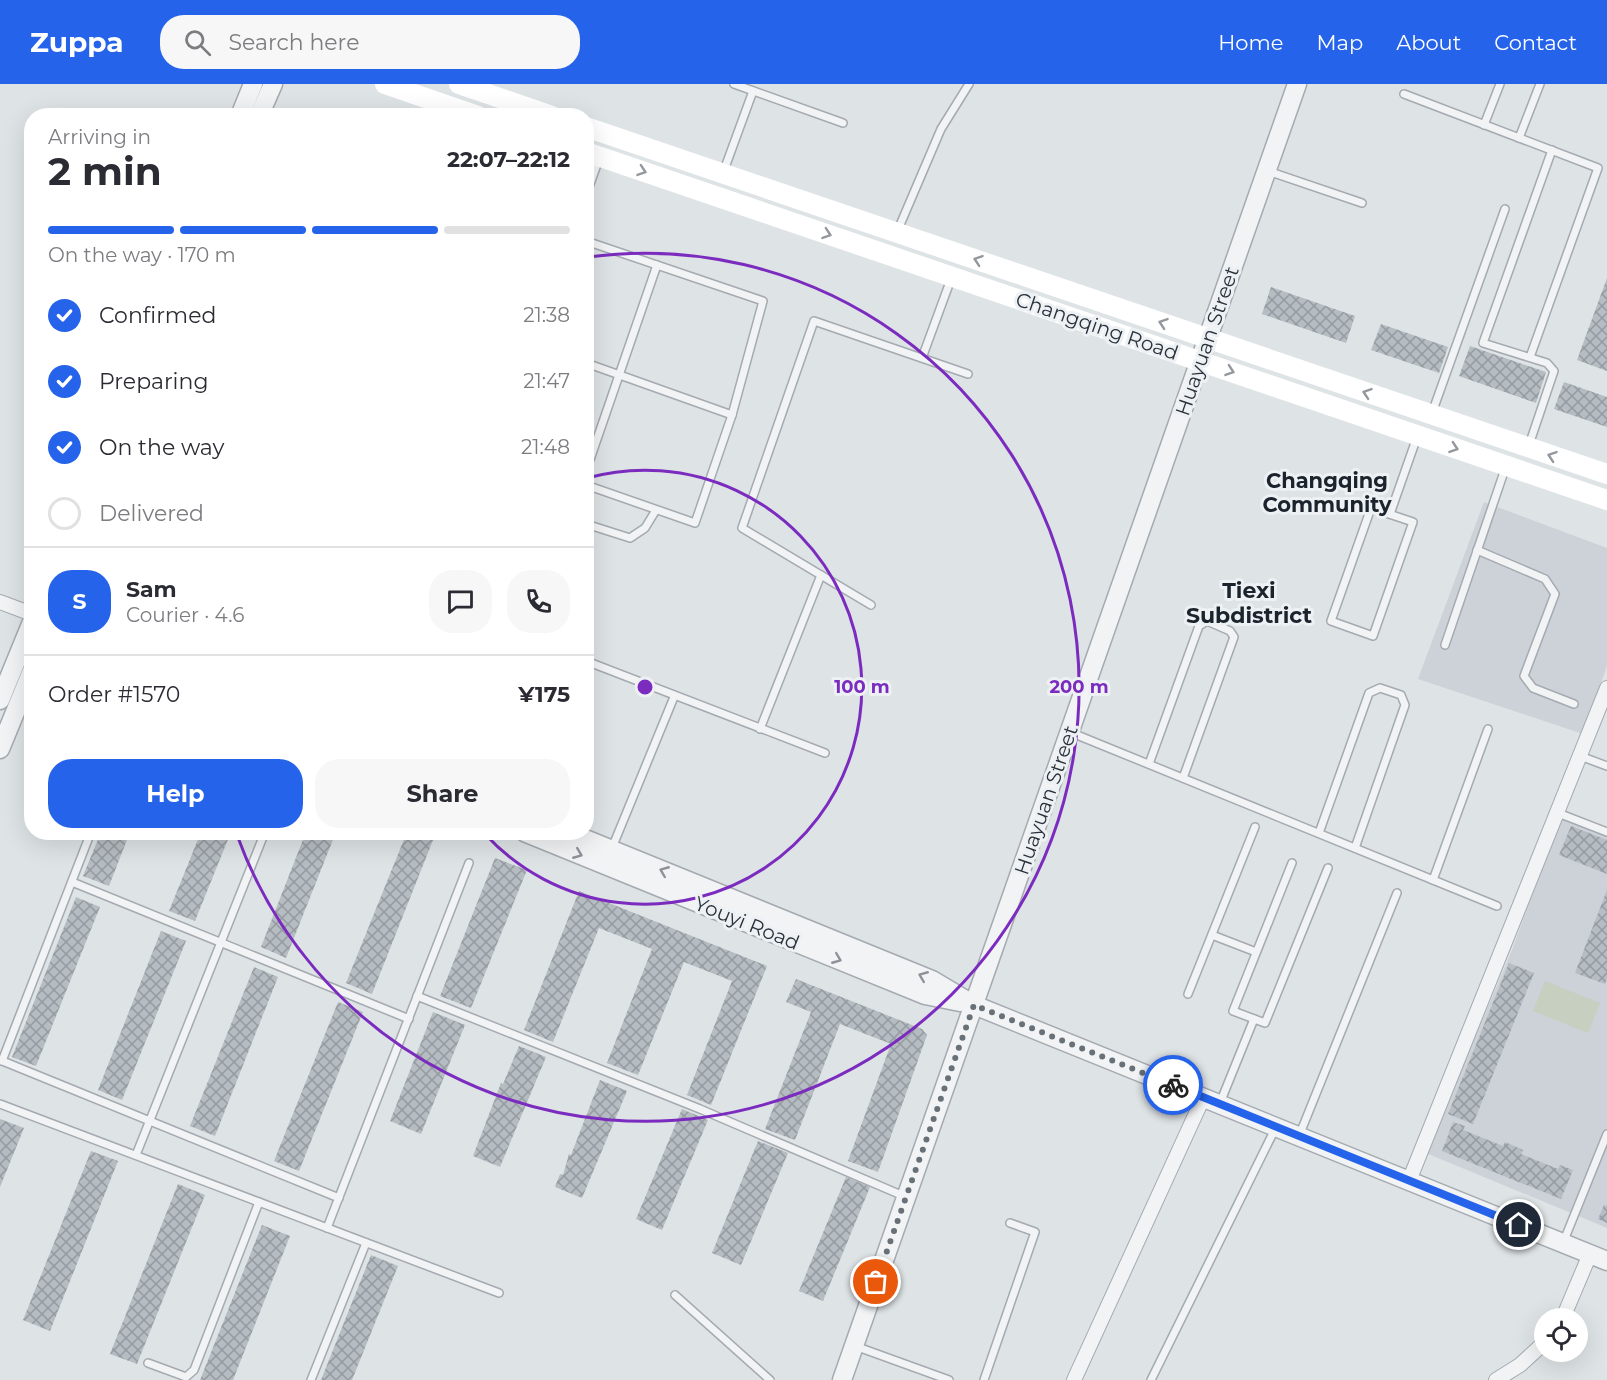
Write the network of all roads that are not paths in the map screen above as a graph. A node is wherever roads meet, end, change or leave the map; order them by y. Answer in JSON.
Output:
{"nodes":[{"id":1,"x":253,"y":84,"type":"edge"},
{"id":2,"x":273,"y":84,"type":"edge"},
{"id":3,"x":385,"y":84,"type":"edge"},
{"id":4,"x":459,"y":84,"type":"edge"},
{"id":5,"x":734,"y":84,"type":"edge"},
{"id":6,"x":969,"y":84,"type":"edge"},
{"id":7,"x":1297,"y":84,"type":"edge"},
{"id":8,"x":1500,"y":84,"type":"edge"},
{"id":9,"x":1540,"y":84,"type":"edge"},
{"id":10,"x":753,"y":91,"type":"junction"},
{"id":11,"x":1404,"y":94,"type":"dead end"},
{"id":12,"x":243,"y":108,"type":"edge"},
{"id":13,"x":263,"y":108,"type":"edge"},
{"id":14,"x":455,"y":108,"type":"edge"},
{"id":15,"x":529,"y":108,"type":"edge"},
{"id":16,"x":843,"y":123,"type":"dead end"},
{"id":17,"x":1484,"y":125,"type":"junction"},
{"id":18,"x":594,"y":130,"type":"edge"},
{"id":19,"x":1519,"y":138,"type":"junction"},
{"id":20,"x":1552,"y":150,"type":"junction"},
{"id":21,"x":594,"y":155,"type":"edge"},
{"id":22,"x":1267,"y":170,"type":"junction"},
{"id":23,"x":723,"y":174,"type":"junction"},
{"id":24,"x":1362,"y":203,"type":"dead end"},
{"id":25,"x":1505,"y":209,"type":"dead end"},
{"id":26,"x":897,"y":233,"type":"junction"},
{"id":27,"x":594,"y":245,"type":"edge"},
{"id":28,"x":657,"y":265,"type":"junction"},
{"id":29,"x":952,"y":277,"type":"junction"},
{"id":30,"x":1208,"y":338,"type":"junction"},
{"id":31,"x":1530,"y":357,"type":"junction"},
{"id":32,"x":922,"y":358,"type":"junction"},
{"id":33,"x":1200,"y":361,"type":"junction"},
{"id":34,"x":594,"y":366,"type":"edge"},
{"id":35,"x":968,"y":374,"type":"dead end"},
{"id":36,"x":620,"y":375,"type":"junction"},
{"id":37,"x":732,"y":415,"type":"junction"},
{"id":38,"x":1431,"y":415,"type":"junction"},
{"id":39,"x":1418,"y":435,"type":"junction"},
{"id":40,"x":1528,"y":447,"type":"junction"},
{"id":41,"x":594,"y":448,"type":"edge"},
{"id":42,"x":1506,"y":465,"type":"junction"},
{"id":43,"x":1607,"y":474,"type":"edge"},
{"id":44,"x":594,"y":488,"type":"edge"},
{"id":45,"x":1607,"y":500,"type":"edge"},
{"id":46,"x":656,"y":510,"type":"junction"},
{"id":47,"x":1390,"y":514,"type":"junction"},
{"id":48,"x":594,"y":527,"type":"edge"},
{"id":49,"x":1477,"y":550,"type":"junction"},
{"id":50,"x":821,"y":575,"type":"junction"},
{"id":51,"x":0,"y":602,"type":"edge"},
{"id":52,"x":871,"y":605,"type":"dead end"},
{"id":53,"x":24,"y":619,"type":"edge"},
{"id":54,"x":24,"y":641,"type":"edge"},
{"id":55,"x":1444,"y":645,"type":"dead end"},
{"id":56,"x":594,"y":664,"type":"edge"},
{"id":57,"x":1607,"y":688,"type":"edge"},
{"id":58,"x":24,"y":690,"type":"edge"},
{"id":59,"x":674,"y":697,"type":"junction"},
{"id":60,"x":0,"y":700,"type":"edge"},
{"id":61,"x":1574,"y":704,"type":"dead end"},
{"id":62,"x":760,"y":729,"type":"junction"},
{"id":63,"x":1488,"y":729,"type":"dead end"},
{"id":64,"x":1070,"y":732,"type":"junction"},
{"id":65,"x":0,"y":748,"type":"edge"},
{"id":66,"x":825,"y":753,"type":"dead end"},
{"id":67,"x":1580,"y":756,"type":"junction"},
{"id":68,"x":1149,"y":764,"type":"junction"},
{"id":69,"x":1607,"y":766,"type":"edge"},
{"id":70,"x":1183,"y":778,"type":"junction"},
{"id":71,"x":1557,"y":813,"type":"junction"},
{"id":72,"x":1255,"y":827,"type":"dead end"},
{"id":73,"x":1607,"y":832,"type":"edge"},
{"id":74,"x":1319,"y":833,"type":"junction"},
{"id":75,"x":88,"y":840,"type":"edge"},
{"id":76,"x":262,"y":840,"type":"edge"},
{"id":77,"x":544,"y":840,"type":"edge"},
{"id":78,"x":587,"y":840,"type":"edge"},
{"id":79,"x":1355,"y":848,"type":"junction"},
{"id":80,"x":611,"y":850,"type":"junction"},
{"id":81,"x":469,"y":863,"type":"dead end"},
{"id":82,"x":1292,"y":863,"type":"dead end"},
{"id":83,"x":1328,"y":868,"type":"dead end"},
{"id":84,"x":1433,"y":880,"type":"junction"},
{"id":85,"x":72,"y":882,"type":"junction"},
{"id":86,"x":1396,"y":893,"type":"dead end"},
{"id":87,"x":1497,"y":906,"type":"dead end"},
{"id":88,"x":1212,"y":935,"type":"junction"},
{"id":89,"x":221,"y":942,"type":"junction"},
{"id":90,"x":1256,"y":952,"type":"junction"},
{"id":91,"x":1188,"y":994,"type":"dead end"},
{"id":92,"x":417,"y":996,"type":"junction"},
{"id":93,"x":974,"y":1005,"type":"junction"},
{"id":94,"x":408,"y":1019,"type":"junction"},
{"id":95,"x":1254,"y":1019,"type":"junction"},
{"id":96,"x":1,"y":1061,"type":"edge"},
{"id":97,"x":1211,"y":1101,"type":"junction"},
{"id":98,"x":0,"y":1104,"type":"edge"},
{"id":99,"x":149,"y":1121,"type":"junction"},
{"id":100,"x":1276,"y":1127,"type":"junction"},
{"id":101,"x":1607,"y":1134,"type":"edge"},
{"id":102,"x":1298,"y":1136,"type":"junction"},
{"id":103,"x":136,"y":1155,"type":"junction"},
{"id":104,"x":1409,"y":1180,"type":"junction"},
{"id":105,"x":906,"y":1197,"type":"junction"},
{"id":106,"x":339,"y":1198,"type":"junction"},
{"id":107,"x":259,"y":1202,"type":"junction"},
{"id":108,"x":1010,"y":1223,"type":"dead end"},
{"id":109,"x":327,"y":1228,"type":"junction"},
{"id":110,"x":366,"y":1243,"type":"junction"},
{"id":111,"x":1563,"y":1243,"type":"junction"},
{"id":112,"x":1598,"y":1257,"type":"edge"},
{"id":113,"x":499,"y":1293,"type":"dead end"},
{"id":114,"x":675,"y":1295,"type":"dead end"},
{"id":115,"x":1569,"y":1308,"type":"edge"},
{"id":116,"x":854,"y":1346,"type":"junction"},
{"id":117,"x":1534,"y":1352,"type":"edge"},
{"id":118,"x":147,"y":1363,"type":"dead end"},
{"id":119,"x":311,"y":1380,"type":"edge"},
{"id":120,"x":770,"y":1380,"type":"edge"},
{"id":121,"x":842,"y":1380,"type":"edge"},
{"id":122,"x":949,"y":1380,"type":"edge"},
{"id":123,"x":984,"y":1380,"type":"edge"},
{"id":124,"x":1074,"y":1380,"type":"edge"},
{"id":125,"x":1151,"y":1380,"type":"edge"},
{"id":126,"x":1496,"y":1380,"type":"edge"}],
"edges":[{"from":1,"to":12,"type":"street"},
{"from":2,"to":13,"type":"street"},
{"from":3,"to":14,"type":"main road"},
{"from":4,"to":15,"type":"main road"},
{"from":5,"to":10,"type":"lane"},
{"from":6,"to":26,"type":"lane"},
{"from":7,"to":22,"type":"street","name":"Huayuan Street"},
{"from":8,"to":17,"type":"lane"},
{"from":9,"to":19,"type":"lane"},
{"from":10,"to":16,"type":"lane"},
{"from":10,"to":23,"type":"lane"},
{"from":11,"to":17,"type":"lane"},
{"from":17,"to":19,"type":"lane"},
{"from":18,"to":23,"type":"main road","name":"Changqing Road"},
{"from":19,"to":20,"type":"lane"},
{"from":20,"to":31,"type":"lane"},
{"from":20,"to":31,"type":"lane"},
{"from":21,"to":29,"type":"main road","name":"Changqing Road","one_way":true},
{"from":22,"to":24,"type":"lane"},
{"from":22,"to":30,"type":"street","name":"Huayuan Street"},
{"from":23,"to":26,"type":"main road","name":"Changqing Road"},
{"from":25,"to":38,"type":"lane"},
{"from":30,"to":26,"type":"main road","name":"Changqing Road","one_way":true},
{"from":27,"to":28,"type":"lane"},
{"from":28,"to":36,"type":"lane"},
{"from":28,"to":37,"type":"lane"},
{"from":29,"to":32,"type":"lane"},
{"from":29,"to":33,"type":"main road","name":"Changqing Road"},
{"from":30,"to":33,"type":"street","name":"Huayuan Street"},
{"from":38,"to":30,"type":"main road","name":"Changqing Road","one_way":true},
{"from":31,"to":40,"type":"lane"},
{"from":32,"to":35,"type":"lane"},
{"from":32,"to":50,"type":"lane"},
{"from":33,"to":39,"type":"main road","name":"Changqing Road","one_way":true},
{"from":33,"to":64,"type":"street","name":"Huayuan Street"},
{"from":34,"to":36,"type":"lane"},
{"from":36,"to":37,"type":"lane"},
{"from":36,"to":41,"type":"lane"},
{"from":37,"to":46,"type":"lane"},
{"from":38,"to":40,"type":"main road","name":"Changqing Road"},
{"from":39,"to":42,"type":"main road","name":"Changqing Road","one_way":true},
{"from":39,"to":47,"type":"lane"},
{"from":43,"to":40,"type":"main road","name":"Changqing Road","one_way":true},
{"from":42,"to":45,"type":"main road","name":"Changqing Road"},
{"from":42,"to":49,"type":"lane"},
{"from":44,"to":46,"type":"lane"},
{"from":46,"to":48,"type":"lane"},
{"from":47,"to":47,"type":"lane"},
{"from":49,"to":55,"type":"lane"},
{"from":49,"to":61,"type":"lane"},
{"from":50,"to":52,"type":"lane"},
{"from":50,"to":62,"type":"lane"},
{"from":51,"to":53,"type":"street"},
{"from":54,"to":60,"type":"street"},
{"from":56,"to":59,"type":"lane"},
{"from":57,"to":67,"type":"street"},
{"from":58,"to":65,"type":"street"},
{"from":59,"to":62,"type":"lane"},
{"from":59,"to":80,"type":"lane"},
{"from":62,"to":66,"type":"lane"},
{"from":63,"to":84,"type":"lane"},
{"from":64,"to":68,"type":"lane"},
{"from":64,"to":93,"type":"street","name":"Huayuan Street"},
{"from":67,"to":69,"type":"lane"},
{"from":67,"to":71,"type":"street"},
{"from":68,"to":70,"type":"lane"},
{"from":68,"to":70,"type":"lane"},
{"from":70,"to":74,"type":"lane"},
{"from":71,"to":73,"type":"lane"},
{"from":71,"to":104,"type":"street"},
{"from":72,"to":88,"type":"lane"},
{"from":74,"to":79,"type":"lane"},
{"from":74,"to":79,"type":"lane"},
{"from":75,"to":85,"type":"lane"},
{"from":76,"to":89,"type":"lane"},
{"from":77,"to":93,"type":"street","name":"Youyi Road","one_way":true},
{"from":78,"to":80,"type":"street","name":"Youyi Road"},
{"from":79,"to":84,"type":"lane"},
{"from":93,"to":80,"type":"street","name":"Youyi Road","one_way":true},
{"from":81,"to":92,"type":"lane"},
{"from":82,"to":90,"type":"lane"},
{"from":83,"to":95,"type":"lane"},
{"from":84,"to":87,"type":"lane"},
{"from":85,"to":89,"type":"lane"},
{"from":85,"to":96,"type":"lane"},
{"from":86,"to":102,"type":"lane"},
{"from":88,"to":90,"type":"lane"},
{"from":88,"to":91,"type":"lane"},
{"from":89,"to":94,"type":"lane"},
{"from":89,"to":99,"type":"lane"},
{"from":90,"to":95,"type":"lane"},
{"from":92,"to":94,"type":"lane"},
{"from":92,"to":105,"type":"lane"},
{"from":93,"to":97,"type":"street","name":"Youyi Road"},
{"from":93,"to":105,"type":"street","name":"Huayuan Street"},
{"from":94,"to":106,"type":"lane"},
{"from":95,"to":97,"type":"lane"},
{"from":96,"to":99,"type":"lane"},
{"from":97,"to":100,"type":"street","name":"Youyi Road"},
{"from":97,"to":124,"type":"street"},
{"from":98,"to":103,"type":"lane"},
{"from":99,"to":103,"type":"lane"},
{"from":99,"to":106,"type":"lane"},
{"from":100,"to":102,"type":"street","name":"Youyi Road"},
{"from":100,"to":125,"type":"lane"},
{"from":101,"to":111,"type":"lane"},
{"from":102,"to":104,"type":"street","name":"Youyi Road"},
{"from":103,"to":107,"type":"lane"},
{"from":104,"to":111,"type":"street","name":"Youyi Road"},
{"from":105,"to":116,"type":"street","name":"Huayuan Street"},
{"from":106,"to":109,"type":"lane"},
{"from":107,"to":109,"type":"lane"},
{"from":107,"to":118,"type":"lane"},
{"from":108,"to":123,"type":"lane"},
{"from":109,"to":110,"type":"lane"},
{"from":110,"to":113,"type":"lane"},
{"from":110,"to":119,"type":"lane"},
{"from":111,"to":112,"type":"street","name":"Youyi Road"},
{"from":112,"to":115,"type":"street"},
{"from":114,"to":120,"type":"lane"},
{"from":116,"to":121,"type":"street","name":"Huayuan Street"},
{"from":116,"to":122,"type":"lane"},
{"from":117,"to":126,"type":"street"}]}
